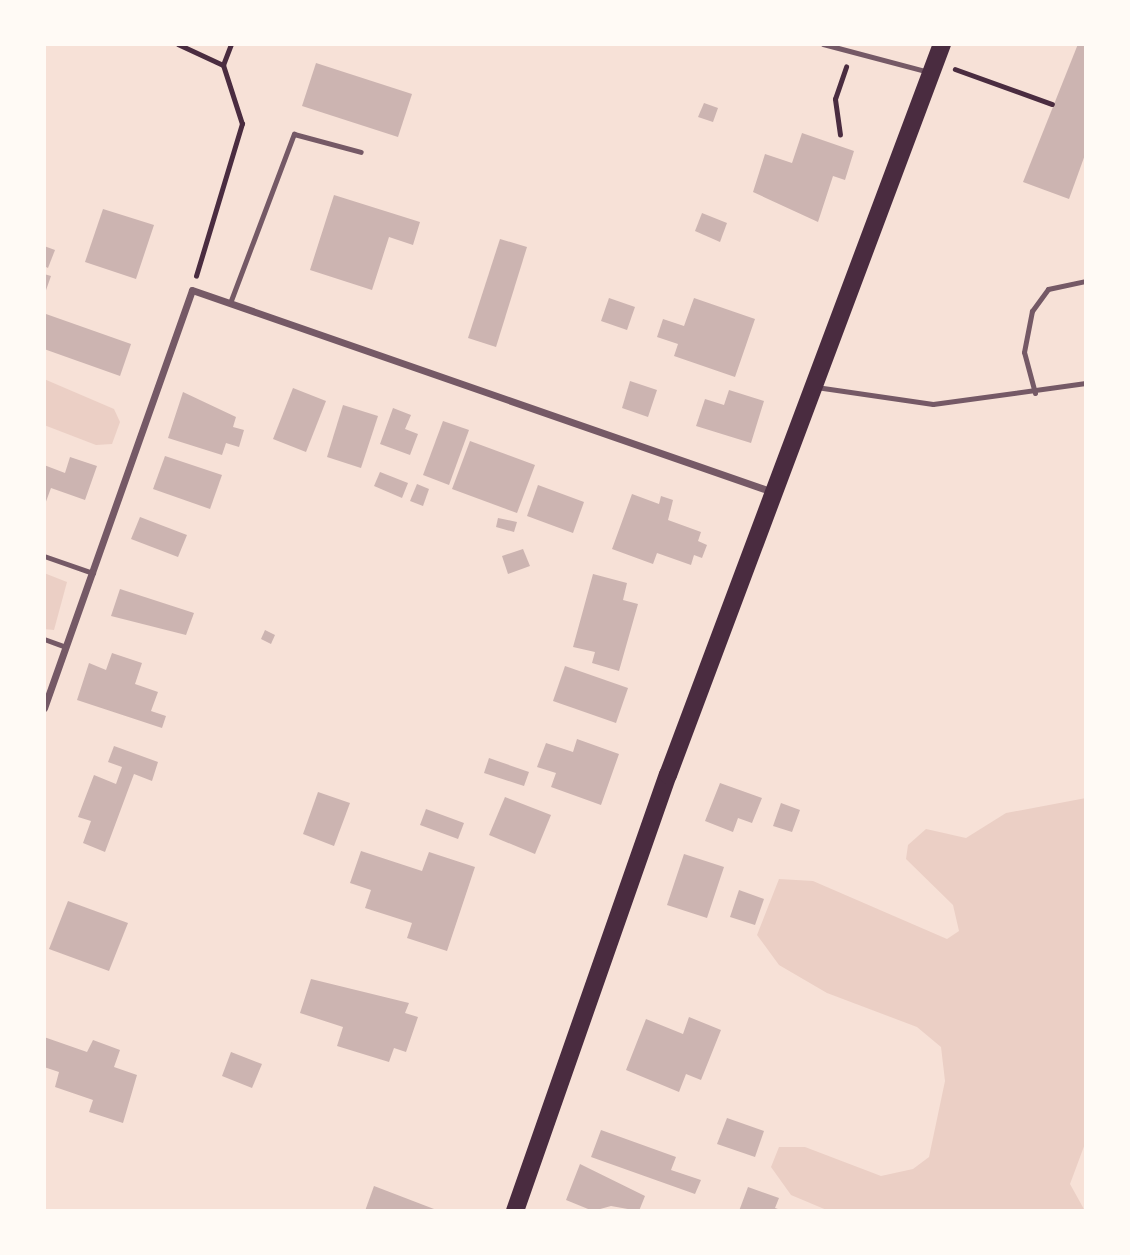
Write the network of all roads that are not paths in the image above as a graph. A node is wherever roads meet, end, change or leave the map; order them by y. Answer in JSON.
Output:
{"nodes":[{"id":1,"x":823,"y":44,"type":"edge"},
{"id":2,"x":942,"y":44,"type":"edge"},
{"id":3,"x":932,"y":72,"type":"junction"},
{"id":4,"x":360,"y":152,"type":"dead end"},
{"id":5,"x":1086,"y":281,"type":"edge"},
{"id":6,"x":230,"y":303,"type":"junction"},
{"id":7,"x":1086,"y":383,"type":"edge"},
{"id":8,"x":816,"y":386,"type":"junction"},
{"id":9,"x":1035,"y":393,"type":"junction"},
{"id":10,"x":774,"y":492,"type":"junction"},
{"id":11,"x":44,"y":556,"type":"edge"},
{"id":12,"x":93,"y":573,"type":"junction"},
{"id":13,"x":44,"y":639,"type":"edge"},
{"id":14,"x":66,"y":647,"type":"junction"},
{"id":15,"x":44,"y":708,"type":"edge"},
{"id":16,"x":515,"y":1211,"type":"edge"}],
"edges":[{"from":1,"to":3,"type":"lane"},
{"from":2,"to":3,"type":"main road"},
{"from":3,"to":8,"type":"main road"},
{"from":4,"to":6,"type":"lane"},
{"from":5,"to":9,"type":"lane"},
{"from":6,"to":10,"type":"street"},
{"from":6,"to":12,"type":"street"},
{"from":7,"to":9,"type":"lane"},
{"from":8,"to":9,"type":"lane"},
{"from":8,"to":10,"type":"main road"},
{"from":10,"to":16,"type":"main road"},
{"from":11,"to":12,"type":"lane"},
{"from":12,"to":14,"type":"street"},
{"from":13,"to":14,"type":"lane"},
{"from":14,"to":15,"type":"street"}]}
